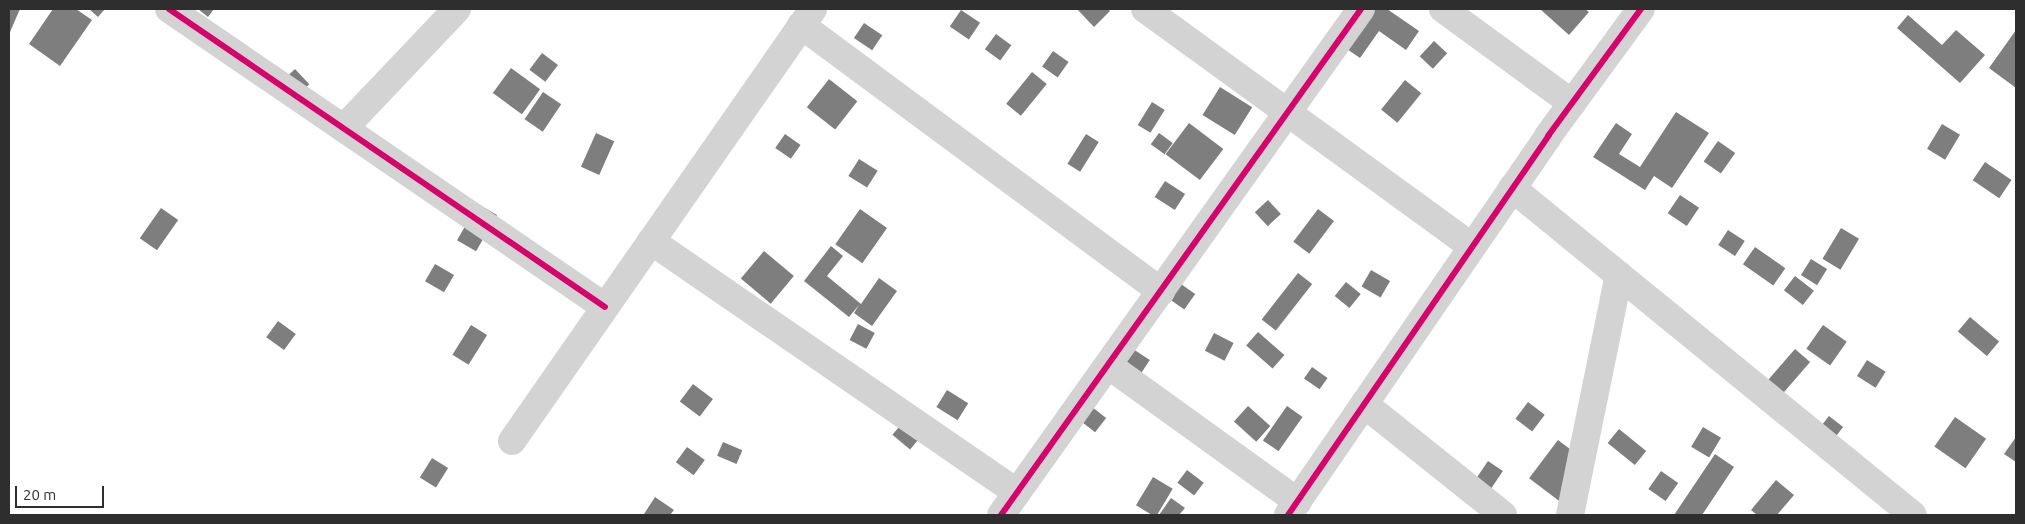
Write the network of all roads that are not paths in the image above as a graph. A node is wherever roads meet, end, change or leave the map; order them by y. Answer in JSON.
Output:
{"nodes":[{"id":1,"x":169,"y":9,"type":"edge"},
{"id":2,"x":457,"y":9,"type":"edge"},
{"id":3,"x":1145,"y":9,"type":"edge"},
{"id":4,"x":1361,"y":9,"type":"edge"},
{"id":5,"x":1443,"y":9,"type":"edge"},
{"id":6,"x":1641,"y":9,"type":"edge"},
{"id":7,"x":807,"y":17,"type":"edge"},
{"id":8,"x":1572,"y":102,"type":"junction"},
{"id":9,"x":1287,"y":113,"type":"junction"},
{"id":10,"x":344,"y":128,"type":"junction"},
{"id":11,"x":1512,"y":188,"type":"junction"},
{"id":12,"x":651,"y":242,"type":"junction"},
{"id":13,"x":1472,"y":247,"type":"junction"},
{"id":14,"x":1619,"y":275,"type":"junction"},
{"id":15,"x":1161,"y":290,"type":"junction"},
{"id":16,"x":605,"y":307,"type":"junction"},
{"id":17,"x":1108,"y":365,"type":"junction"},
{"id":18,"x":1364,"y":404,"type":"junction"},
{"id":19,"x":512,"y":441,"type":"dead end"},
{"id":20,"x":1018,"y":493,"type":"junction"},
{"id":21,"x":1293,"y":508,"type":"edge"},
{"id":22,"x":1001,"y":515,"type":"edge"},
{"id":23,"x":1503,"y":515,"type":"edge"},
{"id":24,"x":1570,"y":515,"type":"edge"},
{"id":25,"x":1913,"y":515,"type":"edge"}],
"edges":[{"from":1,"to":10,"type":"street"},
{"from":2,"to":10,"type":"street"},
{"from":3,"to":9,"type":"street"},
{"from":4,"to":9,"type":"street"},
{"from":5,"to":8,"type":"street"},
{"from":6,"to":8,"type":"street"},
{"from":7,"to":12,"type":"street"},
{"from":7,"to":15,"type":"street"},
{"from":8,"to":11,"type":"street"},
{"from":9,"to":13,"type":"street"},
{"from":9,"to":15,"type":"street"},
{"from":10,"to":16,"type":"street"},
{"from":11,"to":13,"type":"street"},
{"from":11,"to":14,"type":"street"},
{"from":12,"to":16,"type":"street"},
{"from":12,"to":20,"type":"street"},
{"from":13,"to":18,"type":"street"},
{"from":14,"to":24,"type":"street"},
{"from":14,"to":25,"type":"street"},
{"from":15,"to":17,"type":"street"},
{"from":16,"to":19,"type":"street"},
{"from":17,"to":20,"type":"street"},
{"from":17,"to":21,"type":"street"},
{"from":18,"to":21,"type":"street"},
{"from":18,"to":23,"type":"street"},
{"from":20,"to":22,"type":"street"}]}
